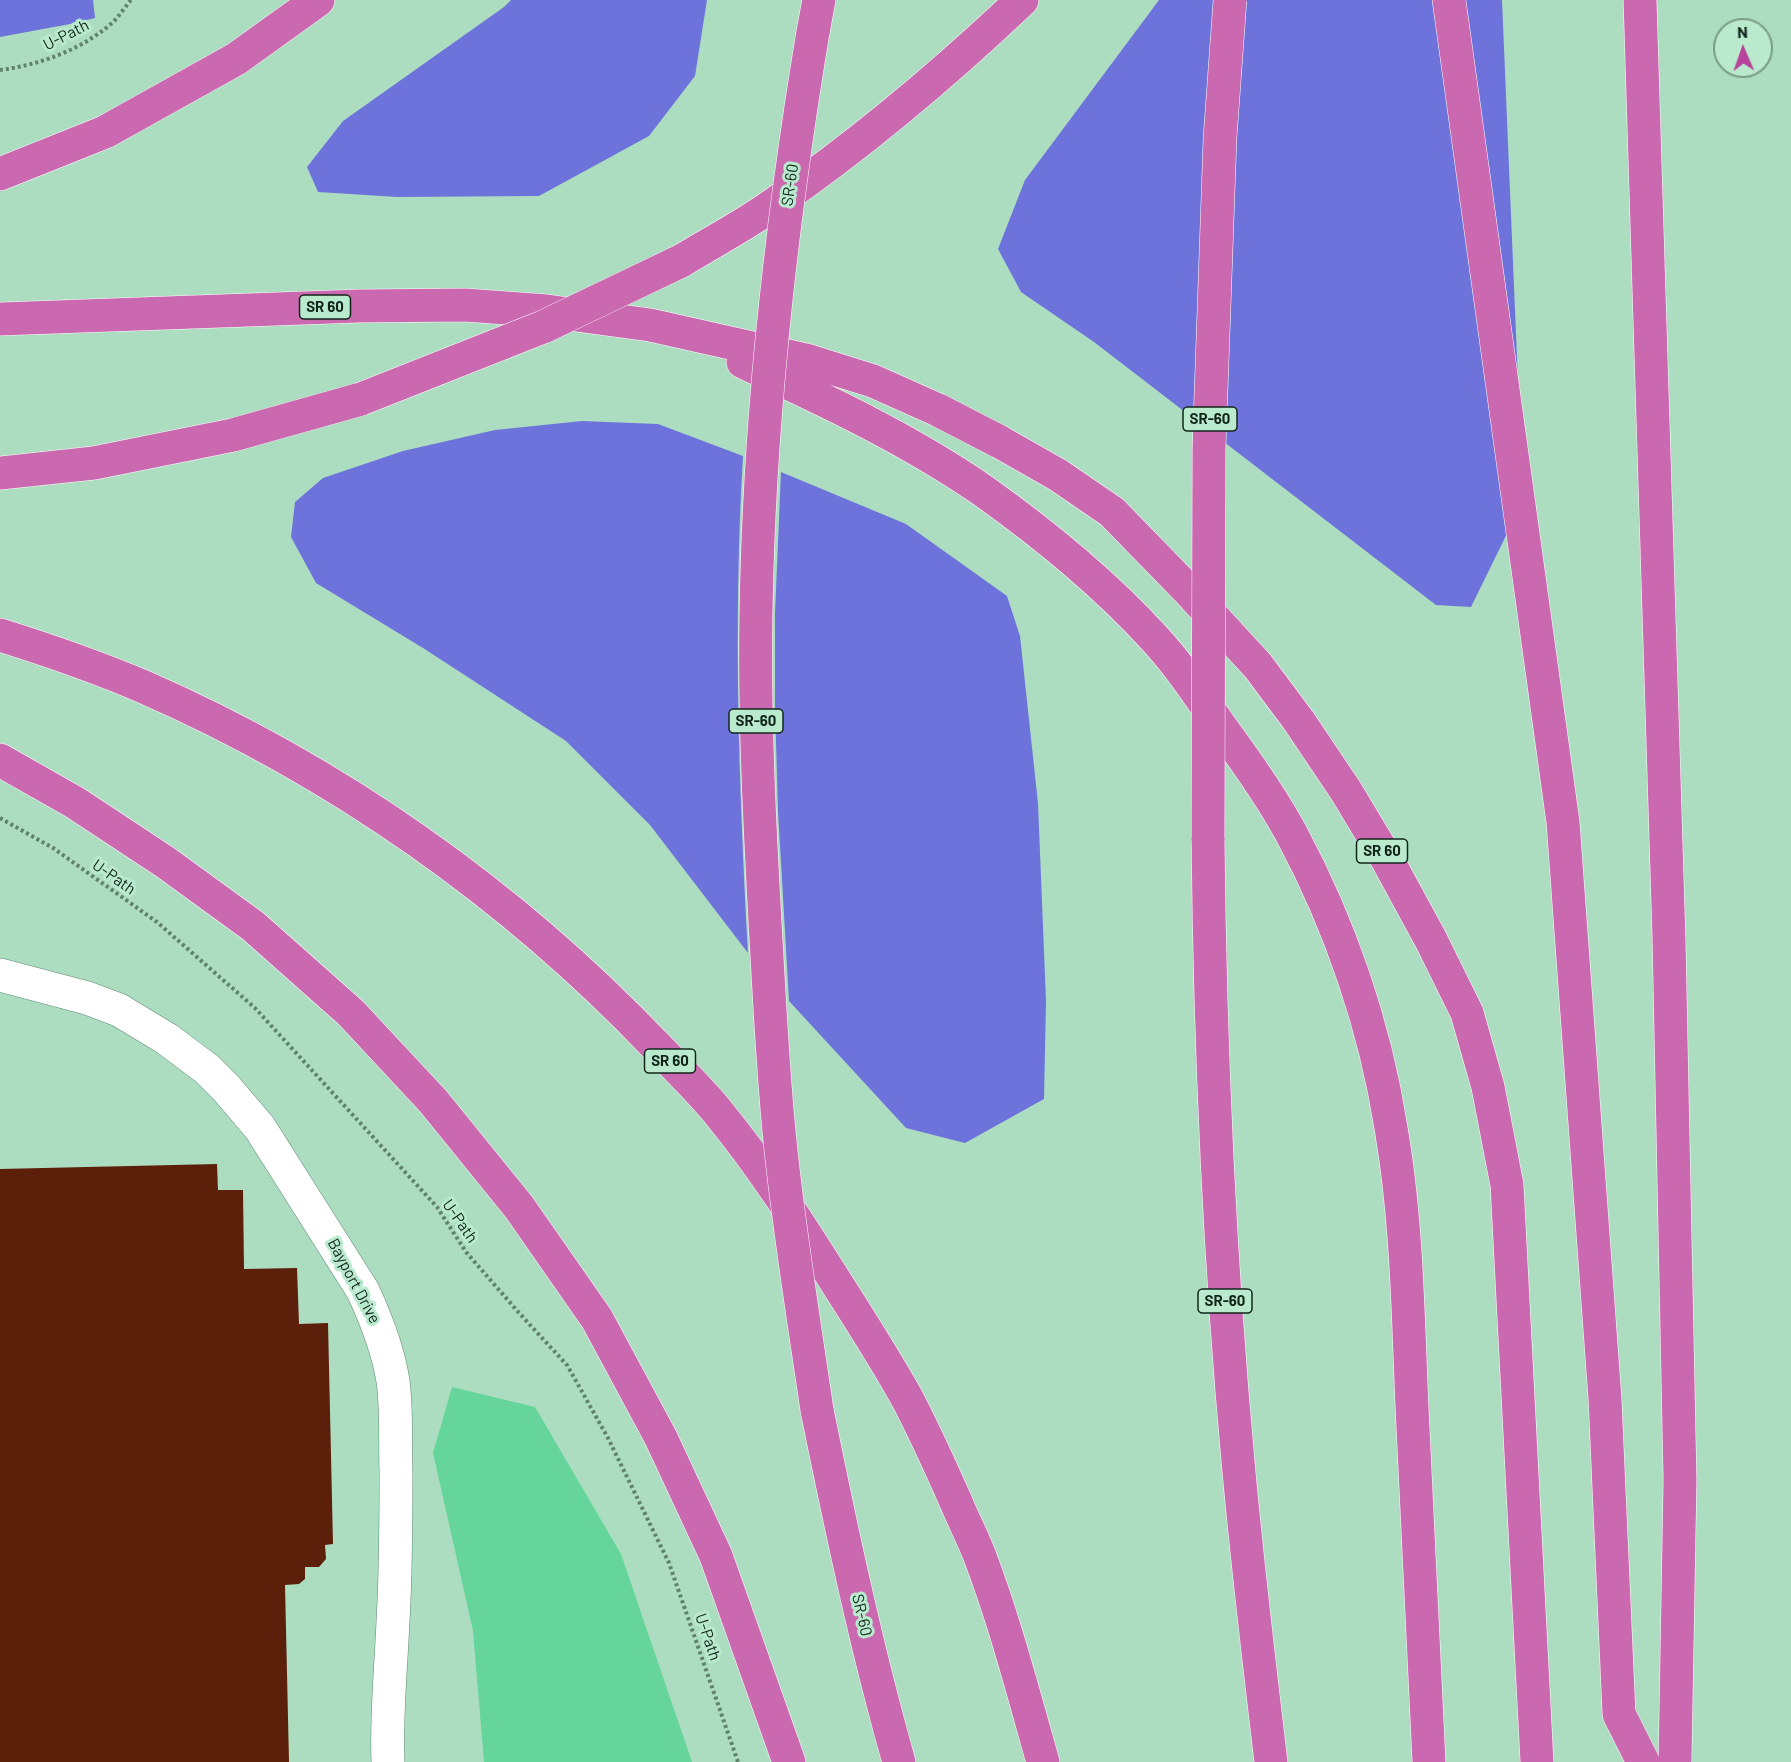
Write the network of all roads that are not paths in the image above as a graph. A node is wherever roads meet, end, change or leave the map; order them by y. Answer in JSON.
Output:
{"nodes":[{"id":1,"x":318,"y":0,"type":"edge"},
{"id":2,"x":819,"y":0,"type":"edge"},
{"id":3,"x":1022,"y":0,"type":"edge"},
{"id":4,"x":1230,"y":0,"type":"edge"},
{"id":5,"x":1449,"y":0,"type":"edge"},
{"id":6,"x":1640,"y":0,"type":"edge"},
{"id":7,"x":0,"y":174,"type":"edge"},
{"id":8,"x":0,"y":319,"type":"edge"},
{"id":9,"x":650,"y":325,"type":"junction"},
{"id":10,"x":0,"y":473,"type":"edge"},
{"id":11,"x":0,"y":635,"type":"edge"},
{"id":12,"x":0,"y":760,"type":"edge"},
{"id":13,"x":0,"y":975,"type":"edge"},
{"id":14,"x":388,"y":1762,"type":"edge"},
{"id":15,"x":789,"y":1762,"type":"edge"},
{"id":16,"x":899,"y":1762,"type":"edge"},
{"id":17,"x":1043,"y":1762,"type":"edge"},
{"id":18,"x":1271,"y":1762,"type":"edge"},
{"id":19,"x":1429,"y":1762,"type":"edge"},
{"id":20,"x":1537,"y":1762,"type":"edge"},
{"id":21,"x":1643,"y":1762,"type":"edge"},
{"id":22,"x":1675,"y":1762,"type":"edge"}],
"edges":[{"from":1,"to":7,"type":"highway"},
{"from":2,"to":16,"type":"highway","name":"SR-60","number":"SR-60","bridge":true},
{"from":3,"to":10,"type":"highway","bridge":true},
{"from":4,"to":18,"type":"highway","name":"SR-60","number":"SR-60","bridge":true},
{"from":5,"to":21,"type":"highway"},
{"from":6,"to":22,"type":"highway"},
{"from":8,"to":9,"type":"highway","number":"SR 60"},
{"from":9,"to":19,"type":"highway"},
{"from":9,"to":20,"type":"highway","number":"SR 60"},
{"from":11,"to":17,"type":"highway","number":"SR 60"},
{"from":12,"to":15,"type":"highway"},
{"from":13,"to":14,"type":"street","name":"Bayport Drive"}]}
